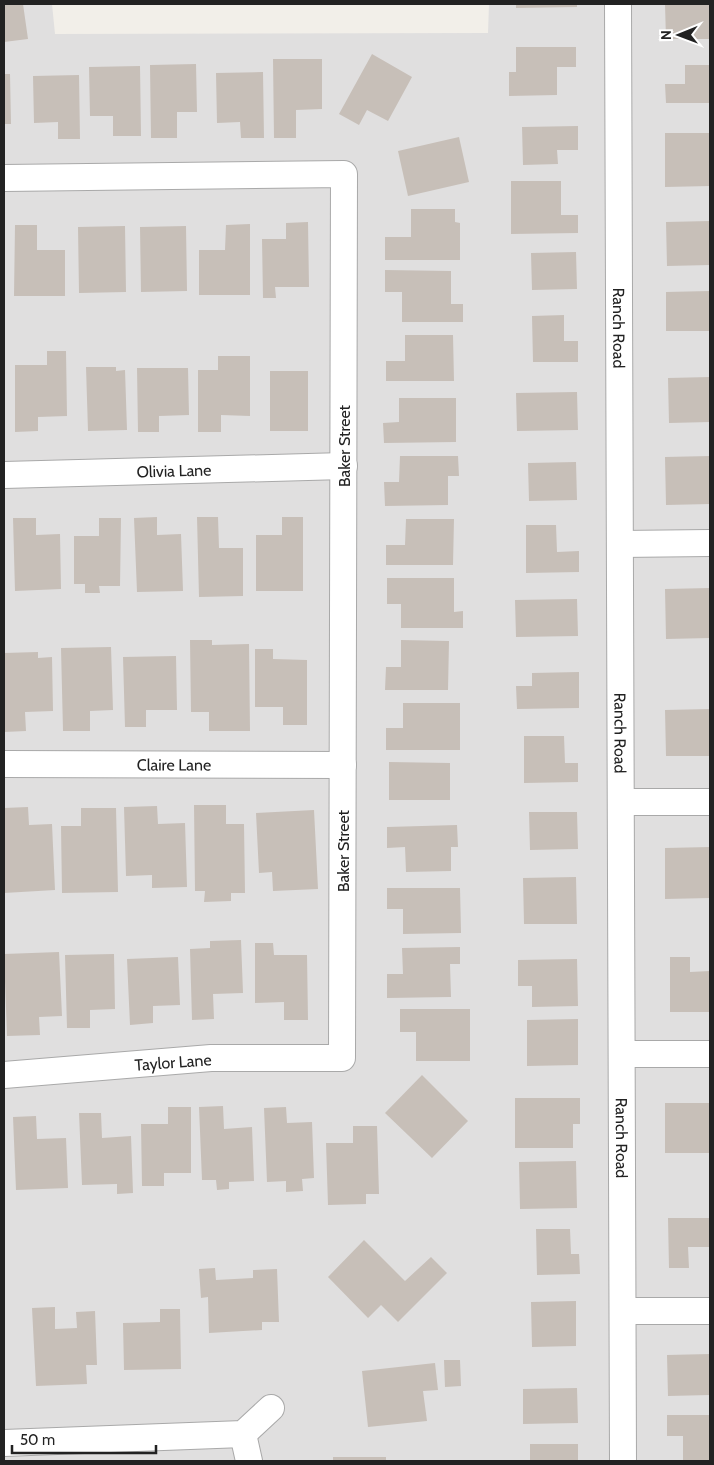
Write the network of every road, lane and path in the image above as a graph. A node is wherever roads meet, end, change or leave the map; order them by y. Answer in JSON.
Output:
{"nodes":[{"id":1,"x":618,"y":4,"type":"edge"},
{"id":2,"x":4,"y":178,"type":"edge"},
{"id":3,"x":344,"y":466,"type":"junction"},
{"id":4,"x":4,"y":475,"type":"edge"},
{"id":5,"x":710,"y":543,"type":"edge"},
{"id":6,"x":620,"y":544,"type":"junction"},
{"id":7,"x":4,"y":764,"type":"edge"},
{"id":8,"x":343,"y":765,"type":"junction"},
{"id":9,"x":621,"y":802,"type":"junction"},
{"id":10,"x":710,"y":802,"type":"edge"},
{"id":11,"x":622,"y":1054,"type":"junction"},
{"id":12,"x":710,"y":1054,"type":"edge"},
{"id":13,"x":342,"y":1058,"type":"joint"},
{"id":14,"x":4,"y":1075,"type":"edge"},
{"id":15,"x":623,"y":1311,"type":"junction"},
{"id":16,"x":710,"y":1311,"type":"edge"},
{"id":17,"x":271,"y":1408,"type":"dead end"},
{"id":18,"x":243,"y":1434,"type":"junction"},
{"id":19,"x":4,"y":1443,"type":"edge"},
{"id":20,"x":249,"y":1461,"type":"edge"},
{"id":21,"x":623,"y":1461,"type":"edge"}],
"edges":[{"from":1,"to":6,"type":"street","name":"Ranch Road"},
{"from":2,"to":3,"type":"street","name":"Baker Street"},
{"from":3,"to":4,"type":"street","name":"Olivia Lane"},
{"from":3,"to":8,"type":"street","name":"Baker Street"},
{"from":5,"to":6,"type":"street"},
{"from":6,"to":9,"type":"street","name":"Ranch Road"},
{"from":7,"to":8,"type":"street","name":"Claire Lane"},
{"from":8,"to":13,"type":"street","name":"Baker Street"},
{"from":9,"to":10,"type":"street"},
{"from":9,"to":11,"type":"street","name":"Ranch Road"},
{"from":11,"to":12,"type":"street"},
{"from":11,"to":15,"type":"street","name":"Ranch Road"},
{"from":13,"to":14,"type":"street","name":"Taylor Lane"},
{"from":15,"to":16,"type":"street"},
{"from":15,"to":21,"type":"street","name":"Ranch Road"},
{"from":17,"to":18,"type":"street"},
{"from":18,"to":19,"type":"street"},
{"from":18,"to":20,"type":"street"}]}
